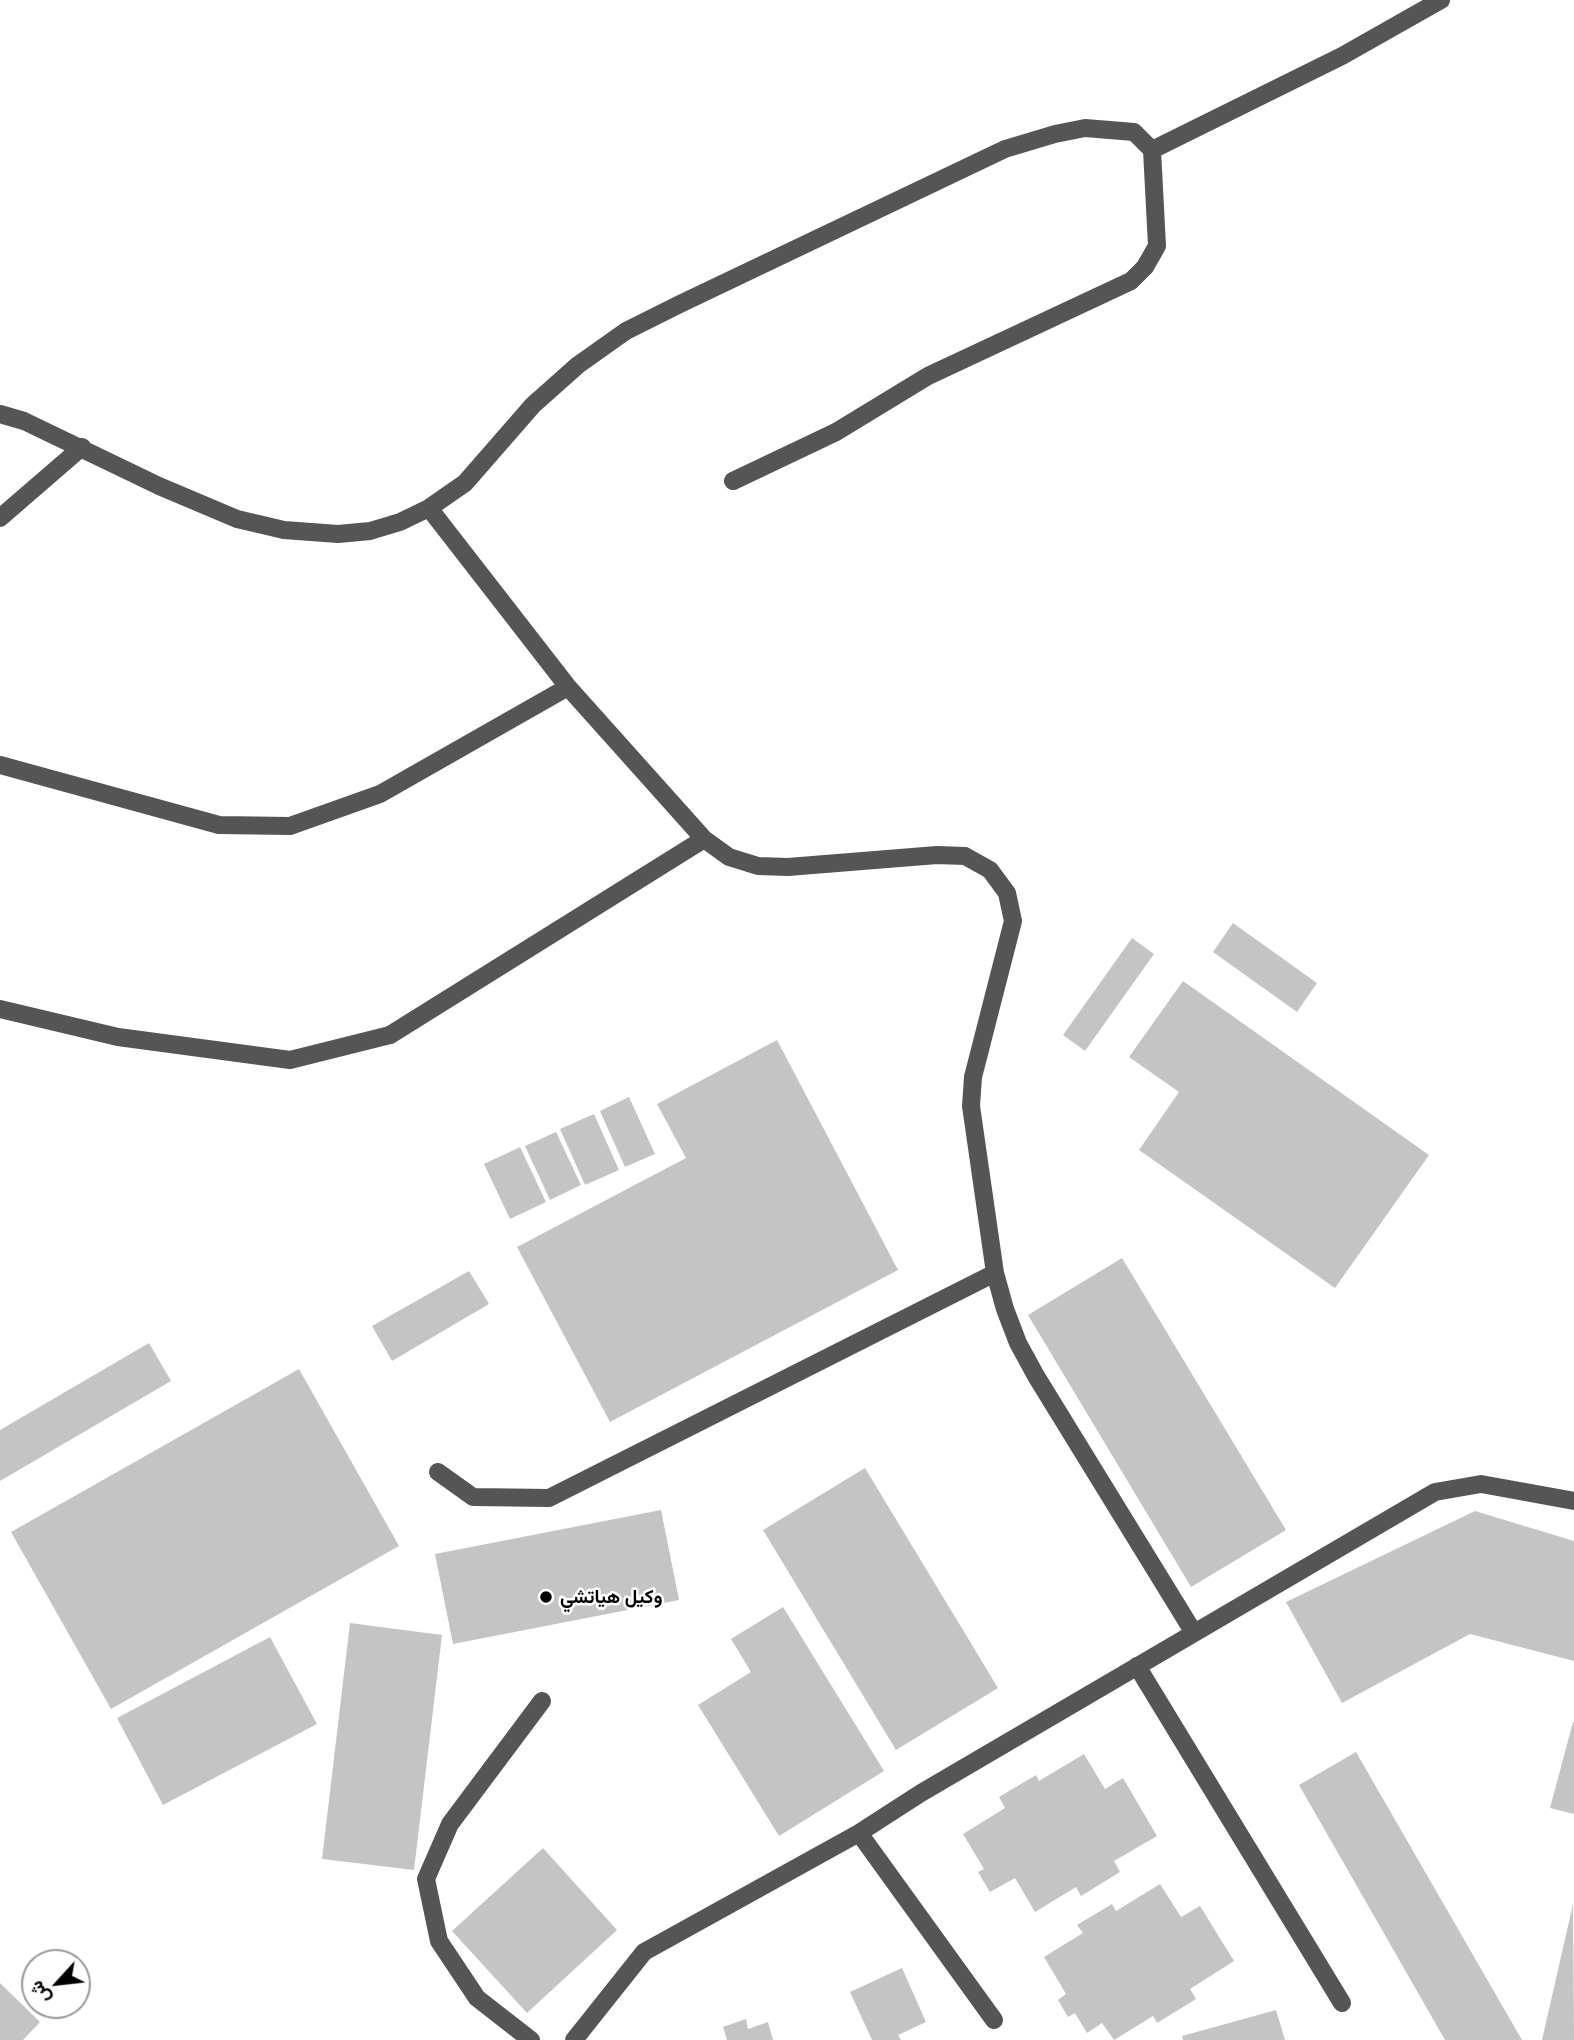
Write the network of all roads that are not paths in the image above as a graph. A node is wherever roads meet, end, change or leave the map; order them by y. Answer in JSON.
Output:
{"nodes":[{"id":1,"x":1441,"y":0,"type":"edge"},
{"id":2,"x":1152,"y":150,"type":"junction"},
{"id":3,"x":0,"y":414,"type":"edge"},
{"id":4,"x":82,"y":447,"type":"junction"},
{"id":5,"x":733,"y":481,"type":"dead end"},
{"id":6,"x":429,"y":508,"type":"junction"},
{"id":7,"x":0,"y":518,"type":"edge"},
{"id":8,"x":568,"y":687,"type":"junction"},
{"id":9,"x":0,"y":765,"type":"edge"},
{"id":10,"x":704,"y":839,"type":"junction"},
{"id":11,"x":0,"y":1009,"type":"edge"},
{"id":12,"x":995,"y":1273,"type":"junction"},
{"id":13,"x":438,"y":1472,"type":"dead end"},
{"id":14,"x":1574,"y":1501,"type":"edge"},
{"id":15,"x":1195,"y":1633,"type":"junction"},
{"id":16,"x":1137,"y":1666,"type":"junction"},
{"id":17,"x":542,"y":1701,"type":"dead end"},
{"id":18,"x":859,"y":1833,"type":"junction"},
{"id":19,"x":1342,"y":2003,"type":"dead end"},
{"id":20,"x":994,"y":2020,"type":"dead end"},
{"id":21,"x":531,"y":2040,"type":"edge"},
{"id":22,"x":574,"y":2040,"type":"edge"}],
"edges":[{"from":1,"to":2,"type":"street"},
{"from":2,"to":5,"type":"street"},
{"from":2,"to":6,"type":"street"},
{"from":3,"to":4,"type":"street"},
{"from":4,"to":6,"type":"street"},
{"from":4,"to":7,"type":"street"},
{"from":6,"to":8,"type":"street"},
{"from":8,"to":9,"type":"street"},
{"from":8,"to":10,"type":"street"},
{"from":10,"to":11,"type":"street"},
{"from":10,"to":12,"type":"street"},
{"from":12,"to":13,"type":"street"},
{"from":12,"to":15,"type":"street"},
{"from":14,"to":15,"type":"street"},
{"from":15,"to":16,"type":"street"},
{"from":16,"to":18,"type":"street"},
{"from":16,"to":19,"type":"street"},
{"from":17,"to":21,"type":"street"},
{"from":18,"to":20,"type":"street"},
{"from":18,"to":22,"type":"street"}]}
